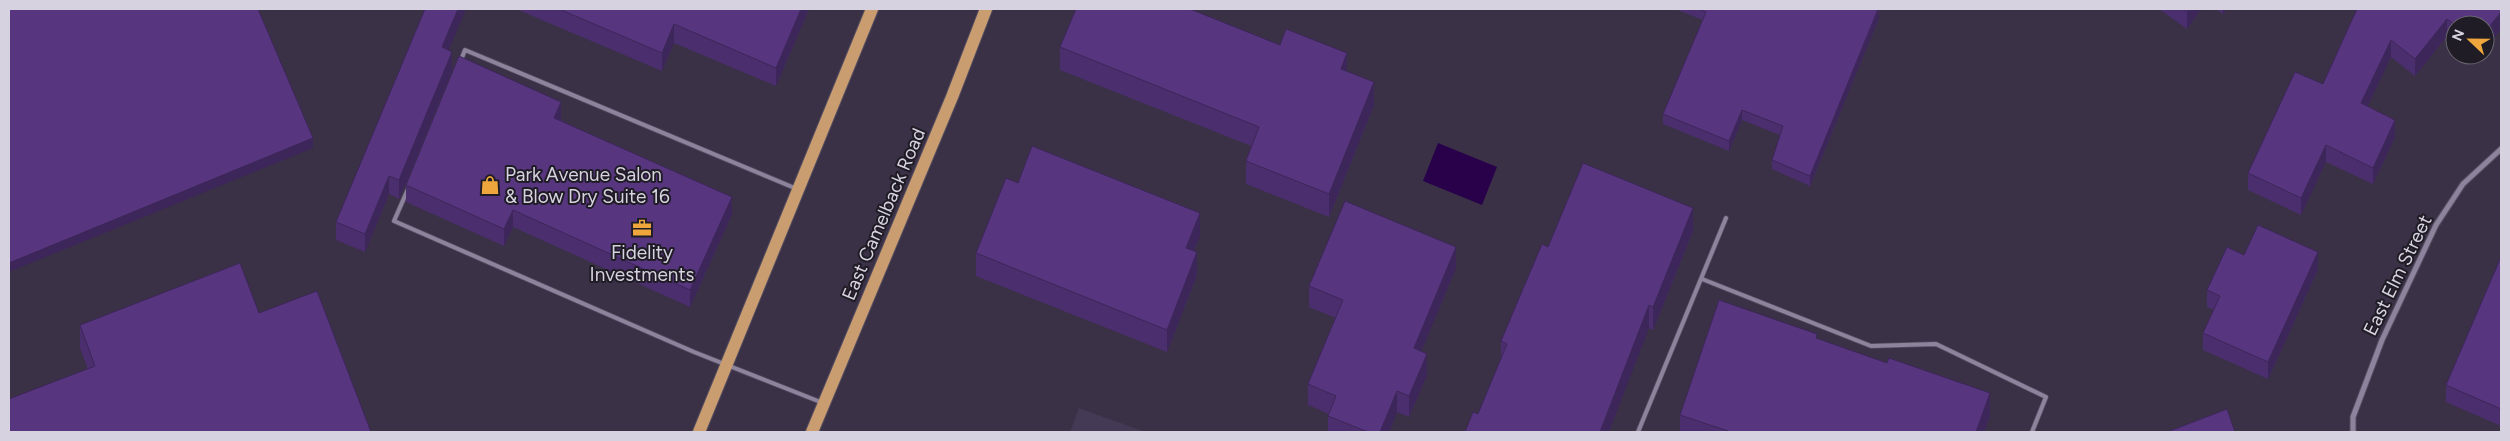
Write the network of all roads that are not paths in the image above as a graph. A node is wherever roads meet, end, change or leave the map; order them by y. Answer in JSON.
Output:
{"nodes":[{"id":1,"x":872,"y":9,"type":"edge"},
{"id":2,"x":986,"y":9,"type":"edge"},
{"id":3,"x":458,"y":68,"type":"edge"},
{"id":4,"x":2501,"y":149,"type":"edge"},
{"id":5,"x":409,"y":185,"type":"edge"},
{"id":6,"x":799,"y":190,"type":"junction"},
{"id":7,"x":1726,"y":218,"type":"dead end"},
{"id":8,"x":1702,"y":279,"type":"junction"},
{"id":9,"x":726,"y":365,"type":"junction"},
{"id":10,"x":824,"y":403,"type":"junction"},
{"id":11,"x":699,"y":432,"type":"edge"},
{"id":12,"x":812,"y":432,"type":"edge"},
{"id":13,"x":1638,"y":432,"type":"edge"},
{"id":14,"x":2032,"y":432,"type":"edge"},
{"id":15,"x":2352,"y":432,"type":"edge"}],
"edges":[{"from":1,"to":6,"type":"main road"},
{"from":2,"to":10,"type":"main road","name":"East Camelback Road"},
{"from":3,"to":6,"type":"lane"},
{"from":4,"to":15,"type":"street","name":"East Elm Street"},
{"from":5,"to":9,"type":"lane"},
{"from":6,"to":9,"type":"main road"},
{"from":7,"to":8,"type":"lane"},
{"from":8,"to":13,"type":"lane"},
{"from":8,"to":14,"type":"lane"},
{"from":9,"to":10,"type":"lane"},
{"from":9,"to":11,"type":"main road"},
{"from":10,"to":12,"type":"main road","name":"East Camelback Road"}]}
